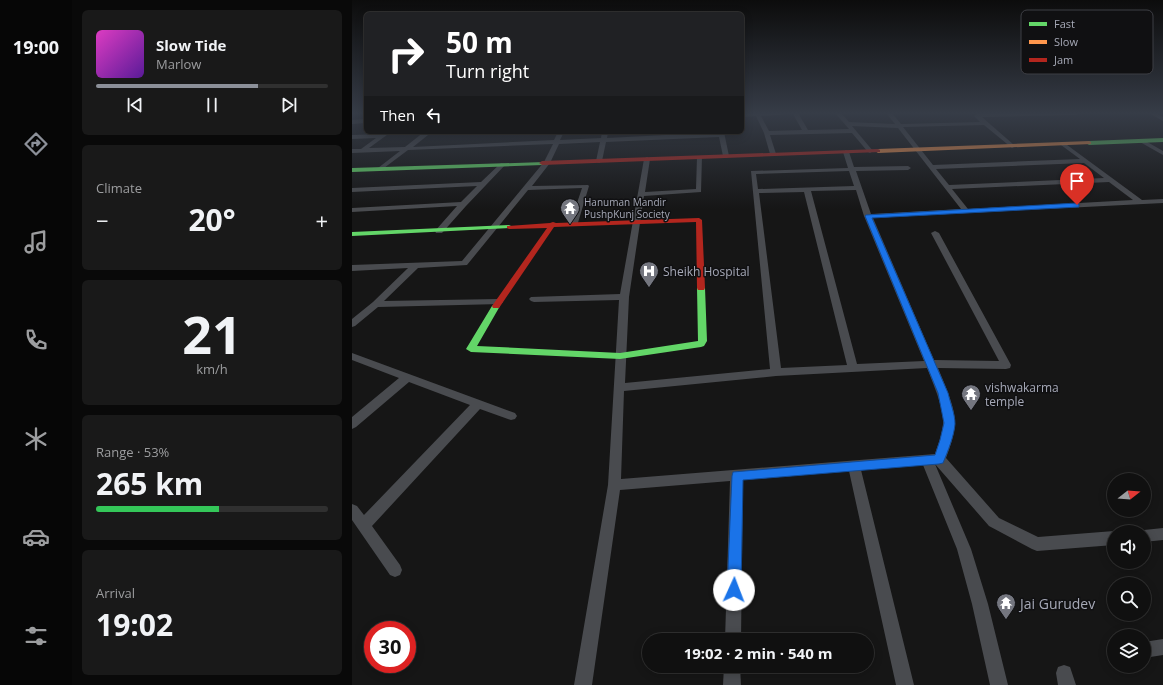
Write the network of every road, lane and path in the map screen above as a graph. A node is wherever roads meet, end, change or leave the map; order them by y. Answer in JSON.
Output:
{"nodes":[{"id":1,"x":370,"y":145,"type":"edge"},
{"id":2,"x":410,"y":145,"type":"edge"},
{"id":3,"x":482,"y":145,"type":"edge"},
{"id":4,"x":556,"y":145,"type":"edge"},
{"id":5,"x":602,"y":145,"type":"edge"},
{"id":6,"x":723,"y":145,"type":"edge"},
{"id":7,"x":770,"y":145,"type":"edge"},
{"id":8,"x":865,"y":145,"type":"edge"},
{"id":9,"x":914,"y":145,"type":"edge"},
{"id":10,"x":1038,"y":145,"type":"edge"},
{"id":11,"x":1063,"y":145,"type":"edge"},
{"id":12,"x":1149,"y":145,"type":"edge"},
{"id":13,"x":1012,"y":146,"type":"joint"},
{"id":14,"x":406,"y":148,"type":"junction"},
{"id":15,"x":917,"y":149,"type":"junction"},
{"id":16,"x":363,"y":150,"type":"junction"},
{"id":17,"x":352,"y":151,"type":"edge"},
{"id":18,"x":870,"y":151,"type":"junction"},
{"id":19,"x":846,"y":152,"type":"junction"},
{"id":20,"x":1163,"y":153,"type":"edge"},
{"id":21,"x":773,"y":154,"type":"junction"},
{"id":22,"x":726,"y":156,"type":"junction"},
{"id":23,"x":700,"y":157,"type":"junction"},
{"id":24,"x":647,"y":159,"type":"junction"},
{"id":25,"x":599,"y":161,"type":"junction"},
{"id":26,"x":1086,"y":161,"type":"junction"},
{"id":27,"x":547,"y":163,"type":"junction"},
{"id":28,"x":503,"y":164,"type":"junction"},
{"id":29,"x":931,"y":167,"type":"junction"},
{"id":30,"x":908,"y":168,"type":"dead end"},
{"id":31,"x":380,"y":169,"type":"junction"},
{"id":32,"x":852,"y":169,"type":"junction"},
{"id":33,"x":352,"y":170,"type":"edge"},
{"id":34,"x":1110,"y":180,"type":"junction"},
{"id":35,"x":483,"y":184,"type":"junction"},
{"id":36,"x":947,"y":187,"type":"junction"},
{"id":37,"x":527,"y":188,"type":"junction"},
{"id":38,"x":858,"y":188,"type":"junction"},
{"id":39,"x":806,"y":189,"type":"junction"},
{"id":40,"x":352,"y":190,"type":"edge"},
{"id":41,"x":756,"y":191,"type":"junction"},
{"id":42,"x":641,"y":194,"type":"junction"},
{"id":43,"x":1163,"y":201,"type":"edge"},
{"id":44,"x":1140,"y":202,"type":"junction"},
{"id":45,"x":463,"y":204,"type":"junction"},
{"id":46,"x":352,"y":210,"type":"edge"},
{"id":47,"x":966,"y":211,"type":"junction"},
{"id":48,"x":868,"y":216,"type":"junction"},
{"id":49,"x":636,"y":221,"type":"junction"},
{"id":50,"x":553,"y":224,"type":"junction"},
{"id":51,"x":574,"y":224,"type":"junction"},
{"id":52,"x":492,"y":229,"type":"junction"},
{"id":53,"x":439,"y":231,"type":"junction"},
{"id":54,"x":352,"y":234,"type":"edge"},
{"id":55,"x":935,"y":234,"type":"dead end"},
{"id":56,"x":416,"y":265,"type":"junction"},
{"id":57,"x":352,"y":268,"type":"edge"},
{"id":58,"x":624,"y":297,"type":"junction"},
{"id":59,"x":534,"y":299,"type":"dead end"},
{"id":60,"x":498,"y":302,"type":"junction"},
{"id":61,"x":376,"y":304,"type":"junction"},
{"id":62,"x":352,"y":324,"type":"edge"},
{"id":63,"x":352,"y":356,"type":"edge"},
{"id":64,"x":620,"y":356,"type":"junction"},
{"id":65,"x":930,"y":364,"type":"junction"},
{"id":66,"x":854,"y":369,"type":"junction"},
{"id":67,"x":776,"y":372,"type":"junction"},
{"id":68,"x":407,"y":377,"type":"junction"},
{"id":69,"x":618,"y":388,"type":"junction"},
{"id":70,"x":478,"y":403,"type":"junction"},
{"id":71,"x":512,"y":416,"type":"dead end"},
{"id":72,"x":352,"y":424,"type":"edge"},
{"id":73,"x":933,"y":460,"type":"junction"},
{"id":74,"x":854,"y":466,"type":"junction"},
{"id":75,"x":737,"y":476,"type":"junction"},
{"id":76,"x":614,"y":485,"type":"junction"},
{"id":77,"x":352,"y":510,"type":"edge"},
{"id":78,"x":364,"y":526,"type":"junction"},
{"id":79,"x":1163,"y":534,"type":"edge"},
{"id":80,"x":1151,"y":535,"type":"edge"},
{"id":81,"x":1107,"y":539,"type":"edge"},
{"id":82,"x":395,"y":570,"type":"dead end"},
{"id":83,"x":733,"y":633,"type":"edge"},
{"id":84,"x":1163,"y":647,"type":"edge"},
{"id":85,"x":1151,"y":649,"type":"edge"},
{"id":86,"x":732,"y":673,"type":"edge"},
{"id":87,"x":583,"y":685,"type":"edge"},
{"id":88,"x":732,"y":685,"type":"edge"},
{"id":89,"x":905,"y":685,"type":"edge"},
{"id":90,"x":999,"y":685,"type":"edge"}],
"edges":[{"from":1,"to":16,"type":"street"},
{"from":2,"to":14,"type":"street"},
{"from":3,"to":14,"type":"street"},
{"from":4,"to":27,"type":"street"},
{"from":5,"to":25,"type":"street"},
{"from":6,"to":22,"type":"street"},
{"from":7,"to":21,"type":"street"},
{"from":8,"to":18,"type":"street"},
{"from":9,"to":15,"type":"street"},
{"from":10,"to":13,"type":"street"},
{"from":11,"to":26,"type":"street"},
{"from":12,"to":20,"type":"street"},
{"from":13,"to":15,"type":"street"},
{"from":14,"to":16,"type":"street"},
{"from":14,"to":31,"type":"street"},
{"from":15,"to":18,"type":"street"},
{"from":15,"to":29,"type":"street"},
{"from":16,"to":17,"type":"street"},
{"from":18,"to":19,"type":"street"},
{"from":19,"to":21,"type":"street"},
{"from":19,"to":32,"type":"street"},
{"from":21,"to":22,"type":"street"},
{"from":22,"to":23,"type":"street"},
{"from":23,"to":24,"type":"street"},
{"from":23,"to":42,"type":"street"},
{"from":24,"to":25,"type":"street"},
{"from":24,"to":42,"type":"street"},
{"from":25,"to":27,"type":"street"},
{"from":26,"to":29,"type":"street"},
{"from":26,"to":34,"type":"street"},
{"from":27,"to":28,"type":"street"},
{"from":27,"to":37,"type":"street"},
{"from":28,"to":31,"type":"street"},
{"from":28,"to":35,"type":"street"},
{"from":29,"to":36,"type":"street"},
{"from":30,"to":32,"type":"street"},
{"from":31,"to":33,"type":"street"},
{"from":32,"to":38,"type":"street"},
{"from":32,"to":41,"type":"street"},
{"from":34,"to":36,"type":"street"},
{"from":34,"to":44,"type":"street"},
{"from":35,"to":40,"type":"street"},
{"from":35,"to":45,"type":"street"},
{"from":36,"to":47,"type":"street"},
{"from":37,"to":51,"type":"street"},
{"from":37,"to":52,"type":"street"},
{"from":38,"to":39,"type":"street"},
{"from":38,"to":48,"type":"street"},
{"from":39,"to":41,"type":"street"},
{"from":39,"to":66,"type":"street"},
{"from":41,"to":67,"type":"street"},
{"from":42,"to":49,"type":"street"},
{"from":43,"to":44,"type":"street"},
{"from":44,"to":47,"type":"street"},
{"from":45,"to":46,"type":"street"},
{"from":45,"to":53,"type":"street"},
{"from":47,"to":48,"type":"street"},
{"from":48,"to":65,"type":"street"},
{"from":49,"to":51,"type":"street"},
{"from":49,"to":58,"type":"street"},
{"from":49,"to":64,"type":"street"},
{"from":50,"to":51,"type":"street"},
{"from":50,"to":52,"type":"street"},
{"from":50,"to":60,"type":"street"},
{"from":52,"to":53,"type":"street"},
{"from":52,"to":56,"type":"street"},
{"from":53,"to":54,"type":"street"},
{"from":55,"to":65,"type":"street"},
{"from":56,"to":57,"type":"street"},
{"from":56,"to":61,"type":"street"},
{"from":58,"to":59,"type":"street"},
{"from":58,"to":64,"type":"street"},
{"from":60,"to":61,"type":"street"},
{"from":60,"to":64,"type":"street"},
{"from":61,"to":62,"type":"street"},
{"from":63,"to":68,"type":"street"},
{"from":64,"to":69,"type":"street"},
{"from":65,"to":66,"type":"street"},
{"from":65,"to":73,"type":"street"},
{"from":66,"to":67,"type":"street"},
{"from":67,"to":69,"type":"street"},
{"from":68,"to":70,"type":"street"},
{"from":68,"to":72,"type":"street"},
{"from":69,"to":76,"type":"street"},
{"from":70,"to":71,"type":"street"},
{"from":70,"to":78,"type":"street"},
{"from":73,"to":74,"type":"street"},
{"from":73,"to":81,"type":"street"},
{"from":73,"to":90,"type":"street"},
{"from":74,"to":75,"type":"street"},
{"from":74,"to":89,"type":"street"},
{"from":75,"to":76,"type":"street"},
{"from":75,"to":83,"type":"street"},
{"from":76,"to":87,"type":"street"},
{"from":77,"to":78,"type":"street"},
{"from":78,"to":82,"type":"street"},
{"from":79,"to":80,"type":"street"},
{"from":84,"to":85,"type":"street"},
{"from":86,"to":88,"type":"street"}]}
